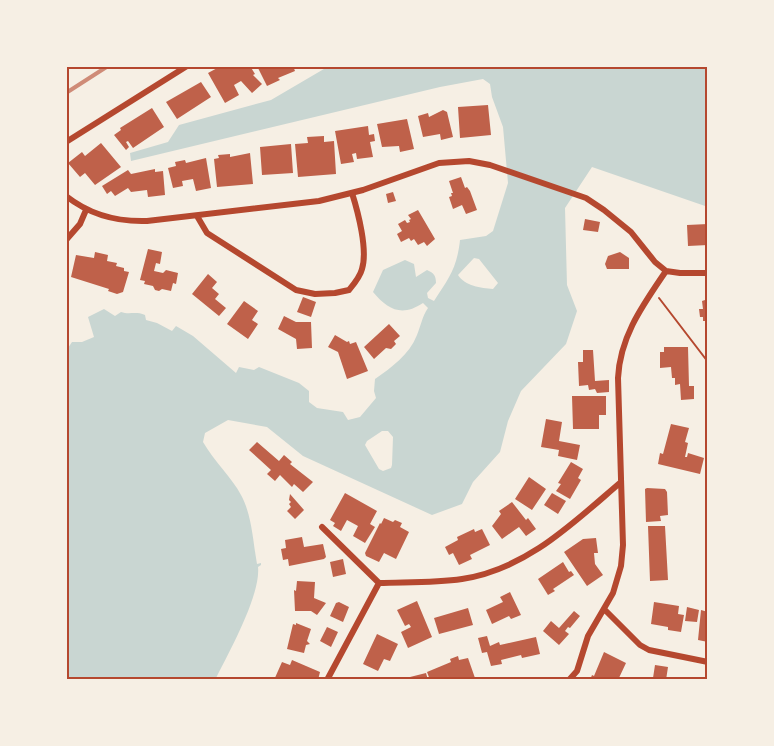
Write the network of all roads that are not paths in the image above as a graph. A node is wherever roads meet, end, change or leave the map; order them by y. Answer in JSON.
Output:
{"nodes":[{"id":1,"x":187,"y":66,"type":"edge"},
{"id":2,"x":66,"y":142,"type":"edge"},
{"id":3,"x":352,"y":193,"type":"junction"},
{"id":4,"x":66,"y":196,"type":"edge"},
{"id":5,"x":86,"y":210,"type":"junction"},
{"id":6,"x":197,"y":216,"type":"junction"},
{"id":7,"x":66,"y":240,"type":"edge"},
{"id":8,"x":666,"y":271,"type":"junction"},
{"id":9,"x":708,"y":273,"type":"edge"},
{"id":10,"x":621,"y":482,"type":"junction"},
{"id":11,"x":322,"y":527,"type":"dead end"},
{"id":12,"x":379,"y":584,"type":"junction"},
{"id":13,"x":604,"y":609,"type":"junction"},
{"id":14,"x":708,"y":662,"type":"edge"},
{"id":15,"x":327,"y":680,"type":"edge"},
{"id":16,"x":569,"y":680,"type":"edge"}],
"edges":[{"from":1,"to":2,"type":"street"},
{"from":3,"to":6,"type":"street"},
{"from":3,"to":6,"type":"street"},
{"from":3,"to":8,"type":"street"},
{"from":4,"to":5,"type":"street"},
{"from":5,"to":6,"type":"street"},
{"from":5,"to":7,"type":"street"},
{"from":8,"to":9,"type":"street"},
{"from":8,"to":10,"type":"street"},
{"from":10,"to":12,"type":"street"},
{"from":10,"to":13,"type":"street"},
{"from":11,"to":12,"type":"street"},
{"from":12,"to":15,"type":"street"},
{"from":13,"to":14,"type":"street"},
{"from":13,"to":16,"type":"street"}]}
